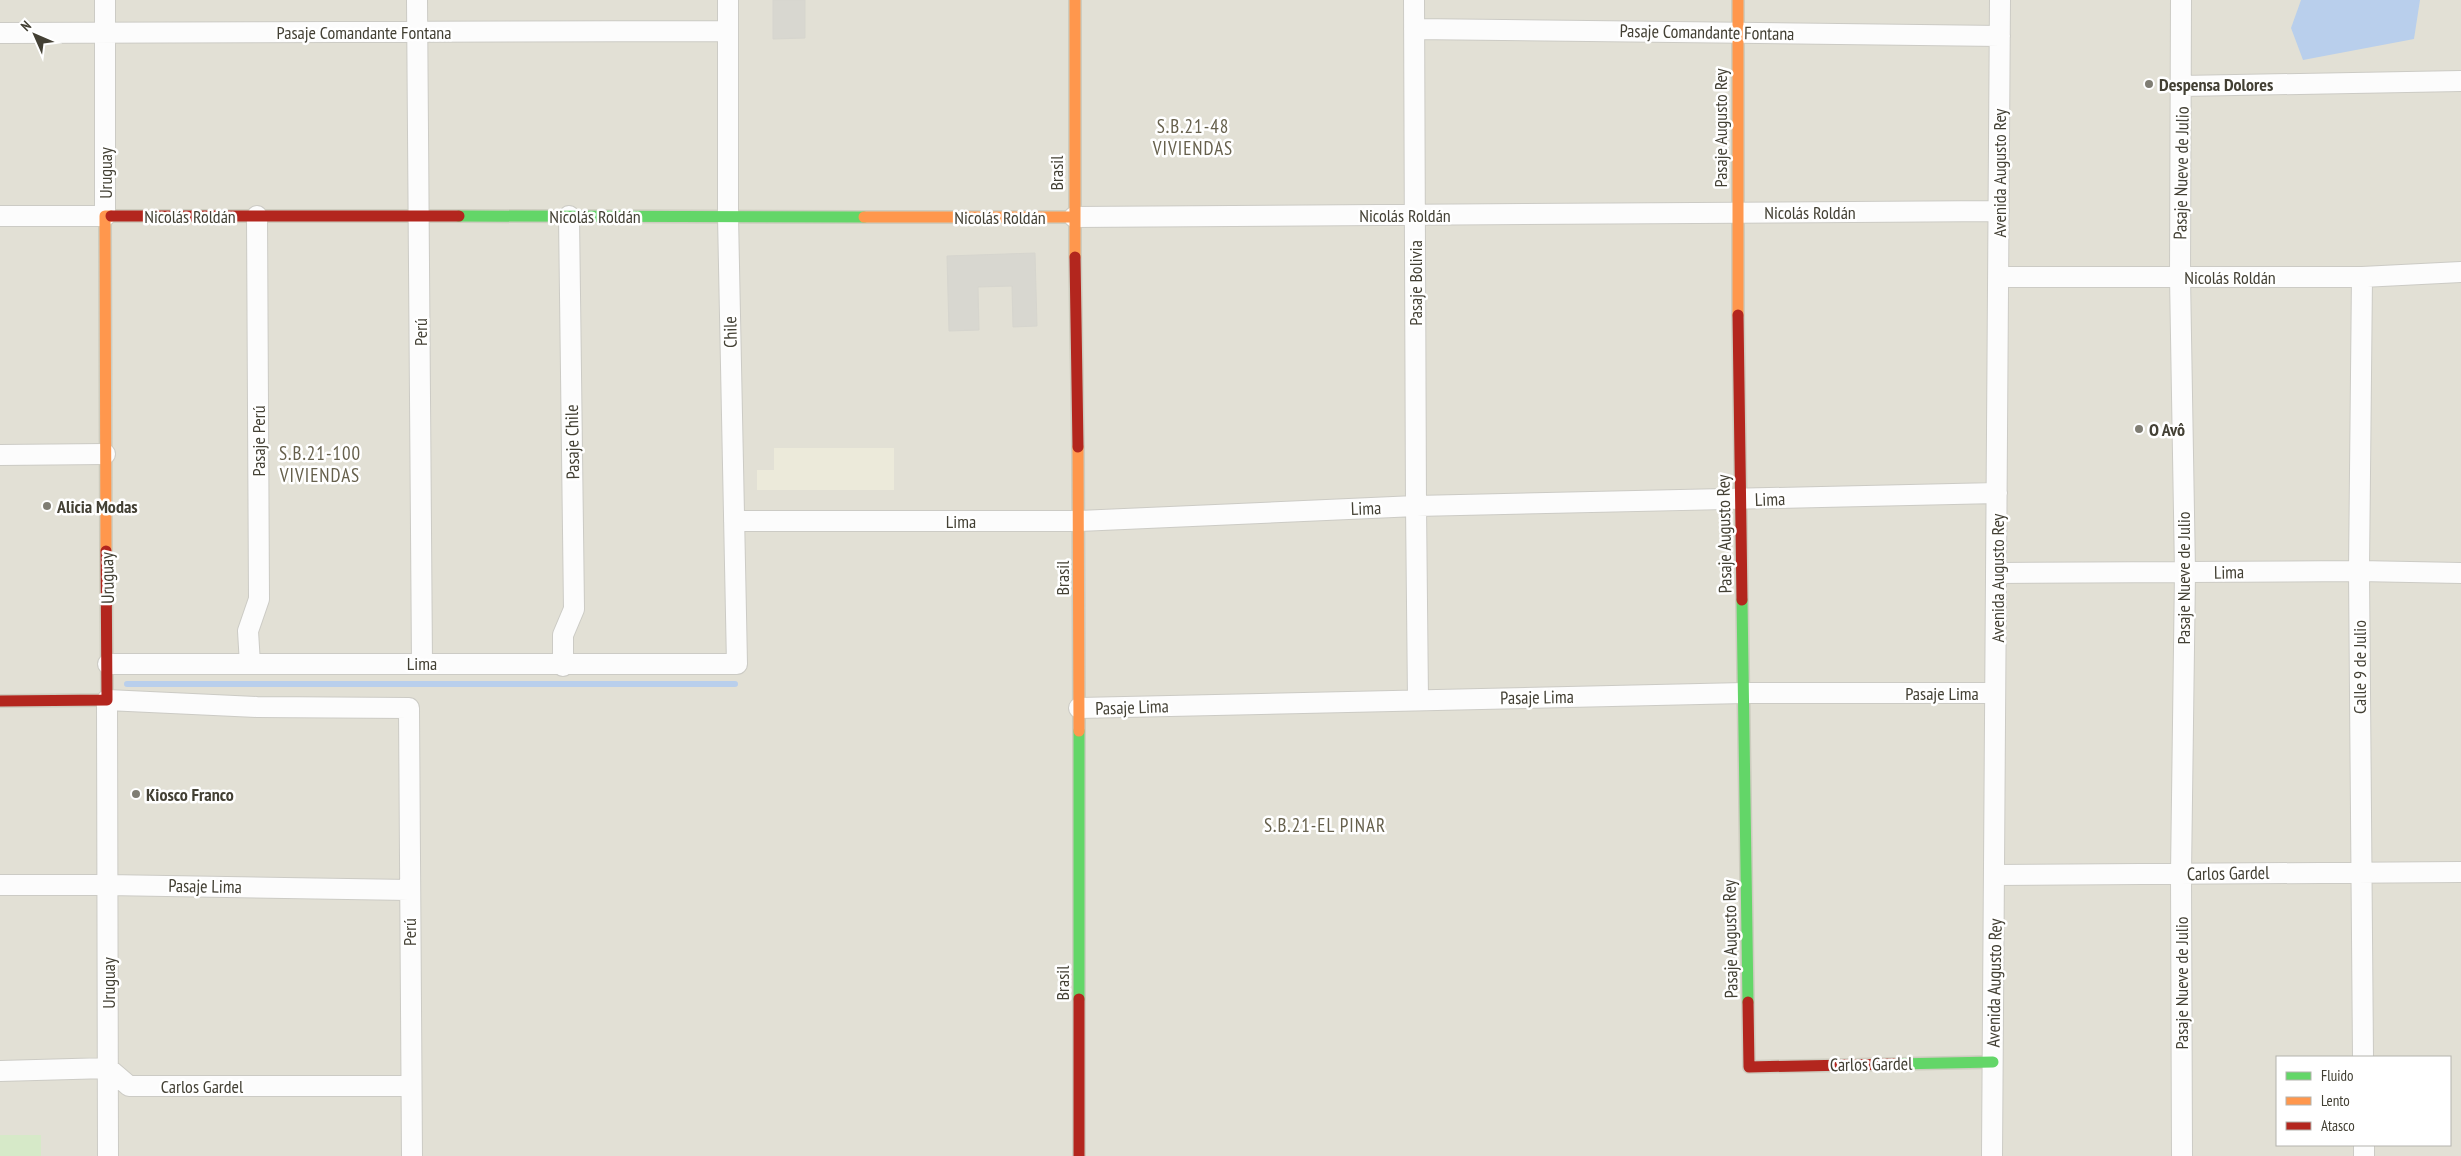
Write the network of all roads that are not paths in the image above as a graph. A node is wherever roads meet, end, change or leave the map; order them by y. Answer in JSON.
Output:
{"nodes":[{"id":1,"x":105,"y":0,"type":"edge"},
{"id":2,"x":417,"y":0,"type":"edge"},
{"id":3,"x":728,"y":0,"type":"edge"},
{"id":4,"x":1075,"y":0,"type":"edge"},
{"id":5,"x":1414,"y":0,"type":"edge"},
{"id":6,"x":1738,"y":0,"type":"edge"},
{"id":7,"x":2000,"y":0,"type":"edge"},
{"id":8,"x":2181,"y":0,"type":"edge"},
{"id":9,"x":1414,"y":30,"type":"junction"},
{"id":10,"x":728,"y":31,"type":"junction"},
{"id":11,"x":105,"y":32,"type":"junction"},
{"id":12,"x":417,"y":32,"type":"junction"},
{"id":13,"x":1738,"y":32,"type":"junction"},
{"id":14,"x":0,"y":33,"type":"edge"},
{"id":15,"x":2000,"y":36,"type":"junction"},
{"id":16,"x":2461,"y":82,"type":"edge"},
{"id":17,"x":2182,"y":86,"type":"junction"},
{"id":18,"x":1999,"y":211,"type":"junction"},
{"id":19,"x":1737,"y":212,"type":"junction"},
{"id":20,"x":1414,"y":215,"type":"junction"},
{"id":21,"x":0,"y":216,"type":"edge"},
{"id":22,"x":105,"y":216,"type":"junction"},
{"id":23,"x":257,"y":216,"type":"junction"},
{"id":24,"x":419,"y":216,"type":"junction"},
{"id":25,"x":569,"y":216,"type":"junction"},
{"id":26,"x":728,"y":216,"type":"junction"},
{"id":27,"x":1074,"y":217,"type":"junction"},
{"id":28,"x":2461,"y":272,"type":"edge"},
{"id":29,"x":1999,"y":276,"type":"junction"},
{"id":30,"x":2180,"y":277,"type":"junction"},
{"id":31,"x":2362,"y":277,"type":"junction"},
{"id":32,"x":105,"y":454,"type":"junction"},
{"id":33,"x":0,"y":455,"type":"edge"},
{"id":34,"x":1997,"y":493,"type":"junction"},
{"id":35,"x":1741,"y":500,"type":"junction"},
{"id":36,"x":1416,"y":506,"type":"junction"},
{"id":37,"x":734,"y":521,"type":"junction"},
{"id":38,"x":1080,"y":521,"type":"junction"},
{"id":39,"x":2358,"y":571,"type":"junction"},
{"id":40,"x":2184,"y":572,"type":"junction"},
{"id":41,"x":1997,"y":573,"type":"junction"},
{"id":42,"x":2461,"y":573,"type":"edge"},
{"id":43,"x":422,"y":663,"type":"junction"},
{"id":44,"x":108,"y":664,"type":"junction"},
{"id":45,"x":250,"y":664,"type":"junction"},
{"id":46,"x":737,"y":664,"type":"joint"},
{"id":47,"x":563,"y":666,"type":"junction"},
{"id":48,"x":1995,"y":692,"type":"junction"},
{"id":49,"x":1744,"y":693,"type":"junction"},
{"id":50,"x":1418,"y":699,"type":"junction"},
{"id":51,"x":107,"y":700,"type":"junction"},
{"id":52,"x":0,"y":701,"type":"edge"},
{"id":53,"x":1079,"y":708,"type":"junction"},
{"id":54,"x":2361,"y":872,"type":"junction"},
{"id":55,"x":2461,"y":872,"type":"edge"},
{"id":56,"x":2180,"y":874,"type":"junction"},
{"id":57,"x":1995,"y":875,"type":"junction"},
{"id":58,"x":107,"y":885,"type":"junction"},
{"id":59,"x":0,"y":886,"type":"edge"},
{"id":60,"x":409,"y":890,"type":"junction"},
{"id":61,"x":2363,"y":1056,"type":"edge"},
{"id":62,"x":1993,"y":1062,"type":"junction"},
{"id":63,"x":1749,"y":1067,"type":"joint"},
{"id":64,"x":108,"y":1068,"type":"junction"},
{"id":65,"x":0,"y":1071,"type":"edge"},
{"id":66,"x":410,"y":1086,"type":"junction"},
{"id":67,"x":108,"y":1156,"type":"edge"},
{"id":68,"x":412,"y":1156,"type":"edge"},
{"id":69,"x":1079,"y":1156,"type":"edge"},
{"id":70,"x":1992,"y":1156,"type":"edge"},
{"id":71,"x":2182,"y":1156,"type":"edge"}],
"edges":[{"from":1,"to":11,"type":"street","name":"Uruguay"},
{"from":2,"to":12,"type":"street","name":"Perú"},
{"from":3,"to":10,"type":"street","name":"Chile"},
{"from":4,"to":27,"type":"street","name":"Brasil"},
{"from":5,"to":9,"type":"street","name":"Pasaje Bolivia"},
{"from":6,"to":13,"type":"street","name":"Pasaje Augusto Rey"},
{"from":7,"to":15,"type":"street","name":"Avenida Augusto Rey"},
{"from":8,"to":17,"type":"street","name":"Pasaje Nueve de Julio"},
{"from":9,"to":13,"type":"street","name":"Pasaje Comandante Fontana"},
{"from":9,"to":20,"type":"street","name":"Pasaje Bolivia"},
{"from":10,"to":12,"type":"street","name":"Pasaje Comandante Fontana"},
{"from":10,"to":26,"type":"street","name":"Chile"},
{"from":11,"to":12,"type":"street","name":"Pasaje Comandante Fontana"},
{"from":11,"to":14,"type":"street","name":"Pasaje Comandante Fontana"},
{"from":11,"to":22,"type":"street","name":"Uruguay"},
{"from":12,"to":24,"type":"street","name":"Perú"},
{"from":13,"to":15,"type":"street","name":"Pasaje Comandante Fontana"},
{"from":13,"to":19,"type":"street","name":"Pasaje Augusto Rey"},
{"from":15,"to":18,"type":"street","name":"Avenida Augusto Rey"},
{"from":16,"to":17,"type":"street"},
{"from":17,"to":30,"type":"street","name":"Pasaje Nueve de Julio"},
{"from":18,"to":19,"type":"street","name":"Nicolás Roldán"},
{"from":18,"to":29,"type":"street","name":"Avenida Augusto Rey"},
{"from":19,"to":20,"type":"street","name":"Nicolás Roldán"},
{"from":19,"to":35,"type":"street","name":"Pasaje Augusto Rey"},
{"from":20,"to":27,"type":"street","name":"Nicolás Roldán"},
{"from":20,"to":36,"type":"street","name":"Pasaje Bolivia"},
{"from":21,"to":22,"type":"street","name":"Nicolás Roldán"},
{"from":22,"to":23,"type":"street","name":"Nicolás Roldán"},
{"from":22,"to":32,"type":"street","name":"Uruguay"},
{"from":23,"to":24,"type":"street","name":"Nicolás Roldán"},
{"from":23,"to":45,"type":"street","name":"Pasaje Perú"},
{"from":24,"to":25,"type":"street","name":"Nicolás Roldán"},
{"from":24,"to":43,"type":"street","name":"Perú"},
{"from":25,"to":26,"type":"street","name":"Nicolás Roldán"},
{"from":25,"to":47,"type":"street","name":"Pasaje Chile"},
{"from":26,"to":27,"type":"street","name":"Nicolás Roldán"},
{"from":26,"to":37,"type":"street","name":"Chile"},
{"from":27,"to":38,"type":"street","name":"Brasil"},
{"from":28,"to":31,"type":"street","name":"Nicolás Roldán"},
{"from":29,"to":30,"type":"street","name":"Nicolás Roldán"},
{"from":29,"to":34,"type":"street","name":"Avenida Augusto Rey"},
{"from":30,"to":31,"type":"street","name":"Nicolás Roldán"},
{"from":30,"to":40,"type":"street","name":"Pasaje Nueve de Julio"},
{"from":31,"to":39,"type":"street","name":"Calle 9 de Julio"},
{"from":32,"to":33,"type":"street"},
{"from":32,"to":44,"type":"street","name":"Uruguay"},
{"from":34,"to":35,"type":"street","name":"Lima"},
{"from":34,"to":41,"type":"street","name":"Avenida Augusto Rey"},
{"from":35,"to":36,"type":"street","name":"Lima"},
{"from":35,"to":49,"type":"street","name":"Pasaje Augusto Rey"},
{"from":36,"to":38,"type":"street","name":"Lima"},
{"from":36,"to":50,"type":"street","name":"Pasaje Bolivia"},
{"from":37,"to":38,"type":"street","name":"Lima"},
{"from":37,"to":46,"type":"street","name":"Chile"},
{"from":38,"to":53,"type":"street","name":"Brasil"},
{"from":39,"to":40,"type":"street","name":"Lima"},
{"from":39,"to":42,"type":"street","name":"Lima"},
{"from":39,"to":54,"type":"street","name":"Calle 9 de Julio"},
{"from":40,"to":41,"type":"street","name":"Lima"},
{"from":40,"to":56,"type":"street","name":"Pasaje Nueve de Julio"},
{"from":41,"to":48,"type":"street","name":"Avenida Augusto Rey"},
{"from":43,"to":45,"type":"street","name":"Lima"},
{"from":43,"to":47,"type":"street","name":"Lima"},
{"from":44,"to":45,"type":"street","name":"Lima"},
{"from":44,"to":51,"type":"street","name":"Uruguay"},
{"from":46,"to":47,"type":"street","name":"Lima"},
{"from":48,"to":49,"type":"street","name":"Pasaje Lima"},
{"from":48,"to":57,"type":"street","name":"Avenida Augusto Rey"},
{"from":49,"to":50,"type":"street","name":"Pasaje Lima"},
{"from":49,"to":63,"type":"street","name":"Pasaje Augusto Rey"},
{"from":50,"to":53,"type":"street","name":"Pasaje Lima"},
{"from":51,"to":52,"type":"street"},
{"from":51,"to":58,"type":"street","name":"Uruguay"},
{"from":51,"to":60,"type":"street","name":"Perú"},
{"from":53,"to":69,"type":"street","name":"Brasil"},
{"from":54,"to":55,"type":"street","name":"Carlos Gardel"},
{"from":54,"to":56,"type":"street","name":"Carlos Gardel"},
{"from":54,"to":61,"type":"street","name":"Calle 9 de Julio"},
{"from":56,"to":57,"type":"street","name":"Carlos Gardel"},
{"from":56,"to":71,"type":"street","name":"Pasaje Nueve de Julio"},
{"from":57,"to":62,"type":"street","name":"Avenida Augusto Rey"},
{"from":58,"to":59,"type":"street","name":"Pasaje Lima"},
{"from":58,"to":60,"type":"street","name":"Pasaje Lima"},
{"from":58,"to":64,"type":"street","name":"Uruguay"},
{"from":60,"to":66,"type":"street","name":"Perú"},
{"from":62,"to":63,"type":"street","name":"Carlos Gardel"},
{"from":62,"to":70,"type":"street","name":"Avenida Augusto Rey"},
{"from":64,"to":65,"type":"street"},
{"from":64,"to":66,"type":"street","name":"Carlos Gardel"},
{"from":64,"to":67,"type":"street","name":"Uruguay"},
{"from":66,"to":68,"type":"street","name":"Perú"}]}
